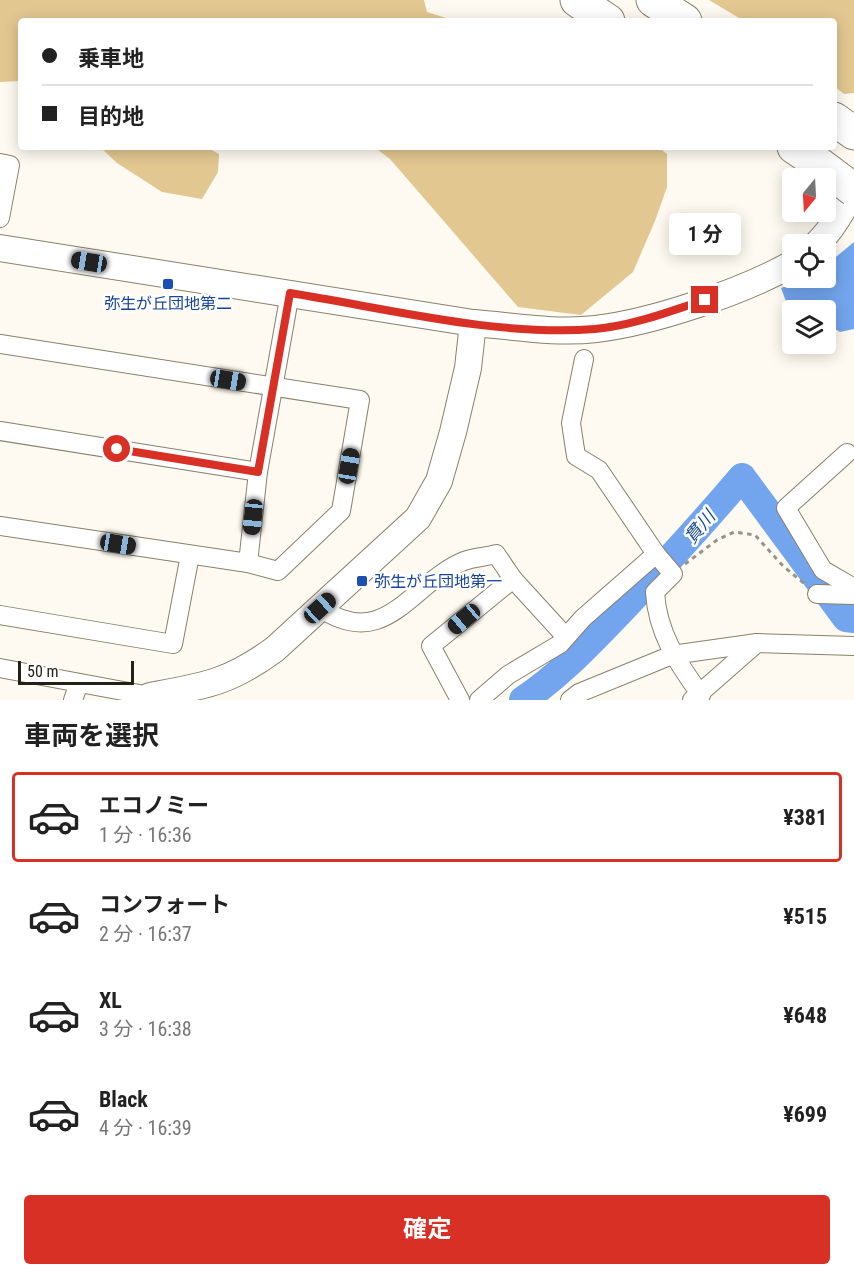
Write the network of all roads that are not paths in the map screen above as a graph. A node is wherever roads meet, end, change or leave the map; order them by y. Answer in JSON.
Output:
{"nodes":[{"id":1,"x":577,"y":0,"type":"edge"},
{"id":2,"x":652,"y":0,"type":"edge"},
{"id":3,"x":604,"y":18,"type":"edge"},
{"id":4,"x":680,"y":18,"type":"edge"},
{"id":5,"x":837,"y":121,"type":"edge"},
{"id":6,"x":854,"y":133,"type":"edge"},
{"id":7,"x":804,"y":154,"type":"edge"},
{"id":8,"x":0,"y":163,"type":"edge"},
{"id":9,"x":854,"y":185,"type":"edge"},
{"id":10,"x":854,"y":190,"type":"edge"},
{"id":11,"x":0,"y":218,"type":"edge"},
{"id":12,"x":827,"y":234,"type":"edge"},
{"id":13,"x":0,"y":248,"type":"edge"},
{"id":14,"x":782,"y":268,"type":"edge"},
{"id":15,"x":290,"y":293,"type":"junction"},
{"id":16,"x":473,"y":323,"type":"junction"},
{"id":17,"x":0,"y":344,"type":"edge"},
{"id":18,"x":584,"y":359,"type":"dead end"},
{"id":19,"x":273,"y":387,"type":"junction"},
{"id":20,"x":0,"y":431,"type":"edge"},
{"id":21,"x":847,"y":453,"type":"dead end"},
{"id":22,"x":258,"y":472,"type":"junction"},
{"id":23,"x":0,"y":526,"type":"edge"},
{"id":24,"x":190,"y":555,"type":"junction"},
{"id":25,"x":248,"y":563,"type":"junction"},
{"id":26,"x":664,"y":564,"type":"junction"},
{"id":27,"x":513,"y":579,"type":"junction"},
{"id":28,"x":854,"y":588,"type":"edge"},
{"id":29,"x":817,"y":594,"type":"road end"},
{"id":30,"x":854,"y":595,"type":"edge"},
{"id":31,"x":320,"y":608,"type":"junction"},
{"id":32,"x":0,"y":615,"type":"edge"},
{"id":33,"x":566,"y":637,"type":"junction"},
{"id":34,"x":756,"y":643,"type":"junction"},
{"id":35,"x":854,"y":646,"type":"edge"},
{"id":36,"x":671,"y":652,"type":"junction"},
{"id":37,"x":0,"y":668,"type":"edge"},
{"id":38,"x":76,"y":692,"type":"edge"},
{"id":39,"x":149,"y":698,"type":"edge"},
{"id":40,"x":697,"y":698,"type":"edge"},
{"id":41,"x":460,"y":700,"type":"edge"},
{"id":42,"x":479,"y":700,"type":"edge"},
{"id":43,"x":570,"y":700,"type":"edge"}],
"edges":[{"from":1,"to":3,"type":"highway"},
{"from":2,"to":4,"type":"highway"},
{"from":5,"to":6,"type":"highway"},
{"from":7,"to":10,"type":"highway","bridge":true},
{"from":8,"to":11,"type":"street"},
{"from":9,"to":12,"type":"street"},
{"from":13,"to":15,"type":"street"},
{"from":14,"to":16,"type":"street"},
{"from":15,"to":16,"type":"street"},
{"from":15,"to":19,"type":"street"},
{"from":16,"to":31,"type":"street"},
{"from":17,"to":19,"type":"street"},
{"from":18,"to":26,"type":"street"},
{"from":19,"to":22,"type":"street"},
{"from":19,"to":25,"type":"street"},
{"from":20,"to":22,"type":"street"},
{"from":21,"to":28,"type":"street"},
{"from":22,"to":25,"type":"street"},
{"from":23,"to":24,"type":"street"},
{"from":24,"to":25,"type":"street"},
{"from":24,"to":32,"type":"street"},
{"from":26,"to":33,"type":"street"},
{"from":26,"to":36,"type":"street"},
{"from":27,"to":31,"type":"street"},
{"from":27,"to":33,"type":"street"},
{"from":27,"to":41,"type":"street"},
{"from":29,"to":30,"type":"street"},
{"from":31,"to":39,"type":"street"},
{"from":33,"to":42,"type":"street"},
{"from":34,"to":35,"type":"street"},
{"from":34,"to":36,"type":"street"},
{"from":34,"to":40,"type":"street"},
{"from":36,"to":40,"type":"street"},
{"from":36,"to":43,"type":"street"},
{"from":37,"to":38,"type":"street"},
{"from":38,"to":39,"type":"street"}]}
